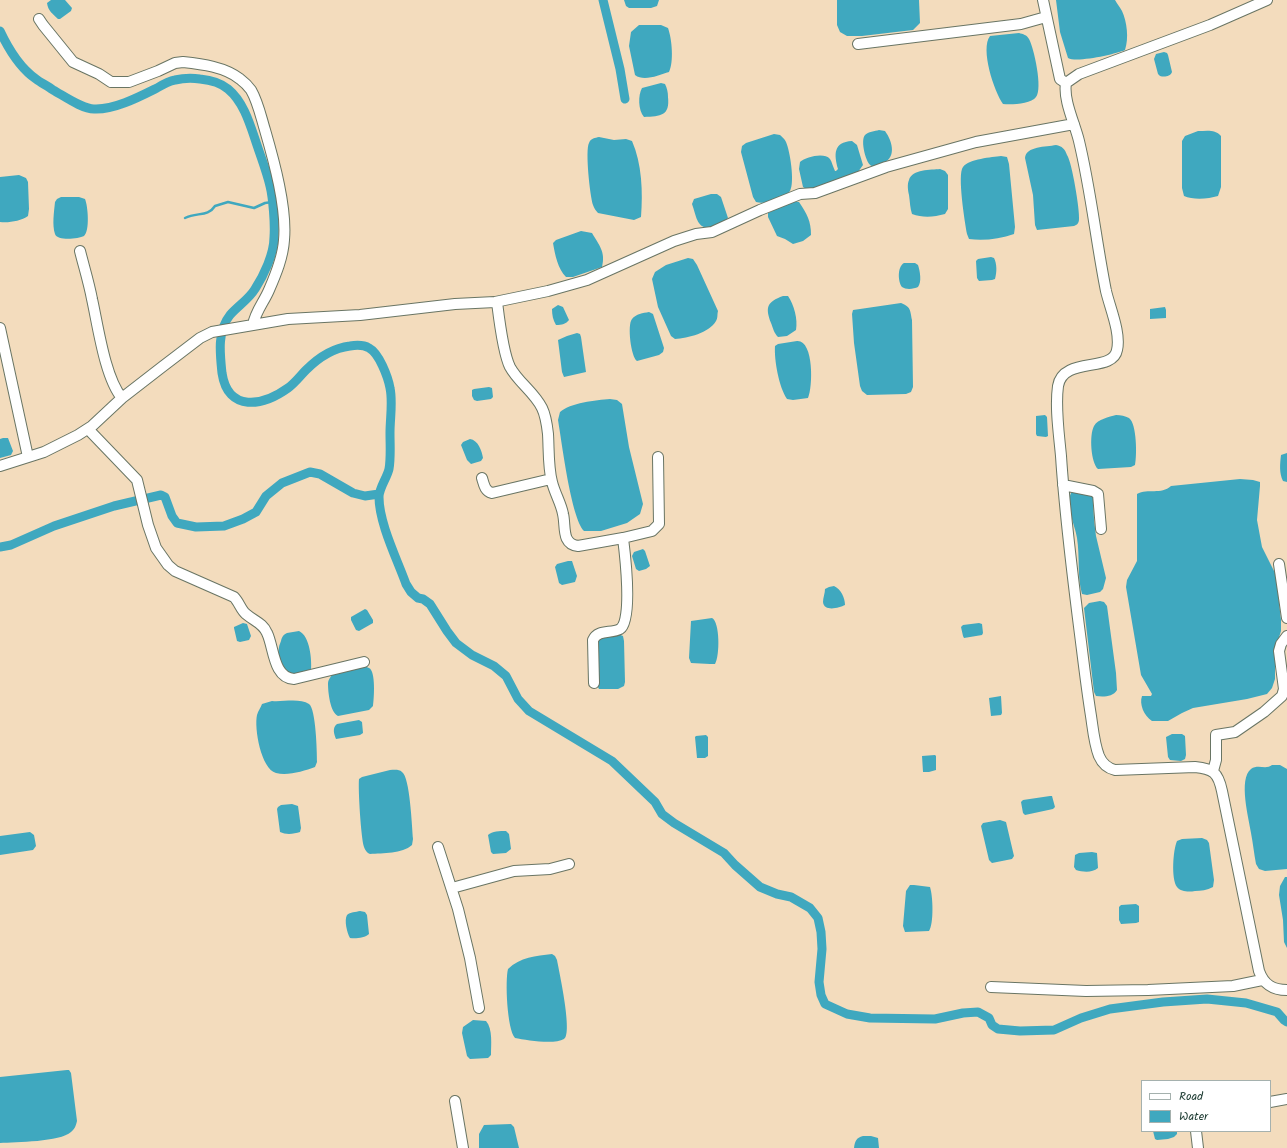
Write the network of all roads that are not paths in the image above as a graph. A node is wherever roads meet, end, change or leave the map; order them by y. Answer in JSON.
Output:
{"nodes":[{"id":1,"x":1043,"y":0,"type":"edge"},
{"id":2,"x":1267,"y":0,"type":"edge"},
{"id":3,"x":1046,"y":18,"type":"junction"},
{"id":4,"x":39,"y":19,"type":"dead end"},
{"id":5,"x":858,"y":44,"type":"dead end"},
{"id":6,"x":1066,"y":83,"type":"junction"},
{"id":7,"x":1074,"y":124,"type":"junction"},
{"id":8,"x":80,"y":251,"type":"dead end"},
{"id":9,"x":497,"y":302,"type":"junction"},
{"id":10,"x":254,"y":325,"type":"junction"},
{"id":11,"x":0,"y":328,"type":"edge"},
{"id":12,"x":122,"y":398,"type":"junction"},
{"id":13,"x":88,"y":429,"type":"junction"},
{"id":14,"x":28,"y":457,"type":"junction"},
{"id":15,"x":658,"y":457,"type":"dead end"},
{"id":16,"x":0,"y":466,"type":"edge"},
{"id":17,"x":482,"y":478,"type":"dead end"},
{"id":18,"x":551,"y":479,"type":"junction"},
{"id":19,"x":1063,"y":485,"type":"junction"},
{"id":20,"x":1101,"y":529,"type":"dead end"},
{"id":21,"x":623,"y":538,"type":"junction"},
{"id":22,"x":1279,"y":564,"type":"dead end"},
{"id":23,"x":1287,"y":618,"type":"edge"},
{"id":24,"x":1287,"y":636,"type":"edge"},
{"id":25,"x":364,"y":662,"type":"dead end"},
{"id":26,"x":594,"y":682,"type":"dead end"},
{"id":27,"x":1213,"y":771,"type":"junction"},
{"id":28,"x":438,"y":847,"type":"dead end"},
{"id":29,"x":569,"y":864,"type":"dead end"},
{"id":30,"x":452,"y":888,"type":"junction"},
{"id":31,"x":1262,"y":980,"type":"junction"},
{"id":32,"x":991,"y":986,"type":"dead end"},
{"id":33,"x":1287,"y":990,"type":"edge"},
{"id":34,"x":479,"y":1008,"type":"dead end"},
{"id":35,"x":1287,"y":1099,"type":"edge"},
{"id":36,"x":455,"y":1101,"type":"dead end"},
{"id":37,"x":1271,"y":1102,"type":"edge"},
{"id":38,"x":1196,"y":1132,"type":"edge"},
{"id":39,"x":464,"y":1148,"type":"edge"},
{"id":40,"x":1198,"y":1148,"type":"edge"}],
"edges":[{"from":1,"to":3,"type":"street"},
{"from":2,"to":6,"type":"street"},
{"from":3,"to":5,"type":"street"},
{"from":3,"to":6,"type":"street"},
{"from":4,"to":10,"type":"street"},
{"from":6,"to":7,"type":"street"},
{"from":7,"to":9,"type":"street"},
{"from":7,"to":19,"type":"street"},
{"from":8,"to":12,"type":"street"},
{"from":9,"to":10,"type":"street"},
{"from":9,"to":18,"type":"street"},
{"from":10,"to":12,"type":"street"},
{"from":11,"to":14,"type":"street"},
{"from":12,"to":13,"type":"street"},
{"from":13,"to":14,"type":"street"},
{"from":13,"to":25,"type":"street"},
{"from":14,"to":16,"type":"street"},
{"from":15,"to":21,"type":"street"},
{"from":17,"to":18,"type":"street"},
{"from":18,"to":21,"type":"street"},
{"from":19,"to":20,"type":"street"},
{"from":19,"to":27,"type":"street"},
{"from":21,"to":26,"type":"street"},
{"from":22,"to":23,"type":"street"},
{"from":24,"to":27,"type":"street"},
{"from":27,"to":31,"type":"street"},
{"from":28,"to":30,"type":"street"},
{"from":29,"to":30,"type":"street"},
{"from":30,"to":34,"type":"street"},
{"from":31,"to":32,"type":"street"},
{"from":31,"to":33,"type":"street"},
{"from":35,"to":37,"type":"street"},
{"from":36,"to":39,"type":"street"},
{"from":38,"to":40,"type":"street"}]}
